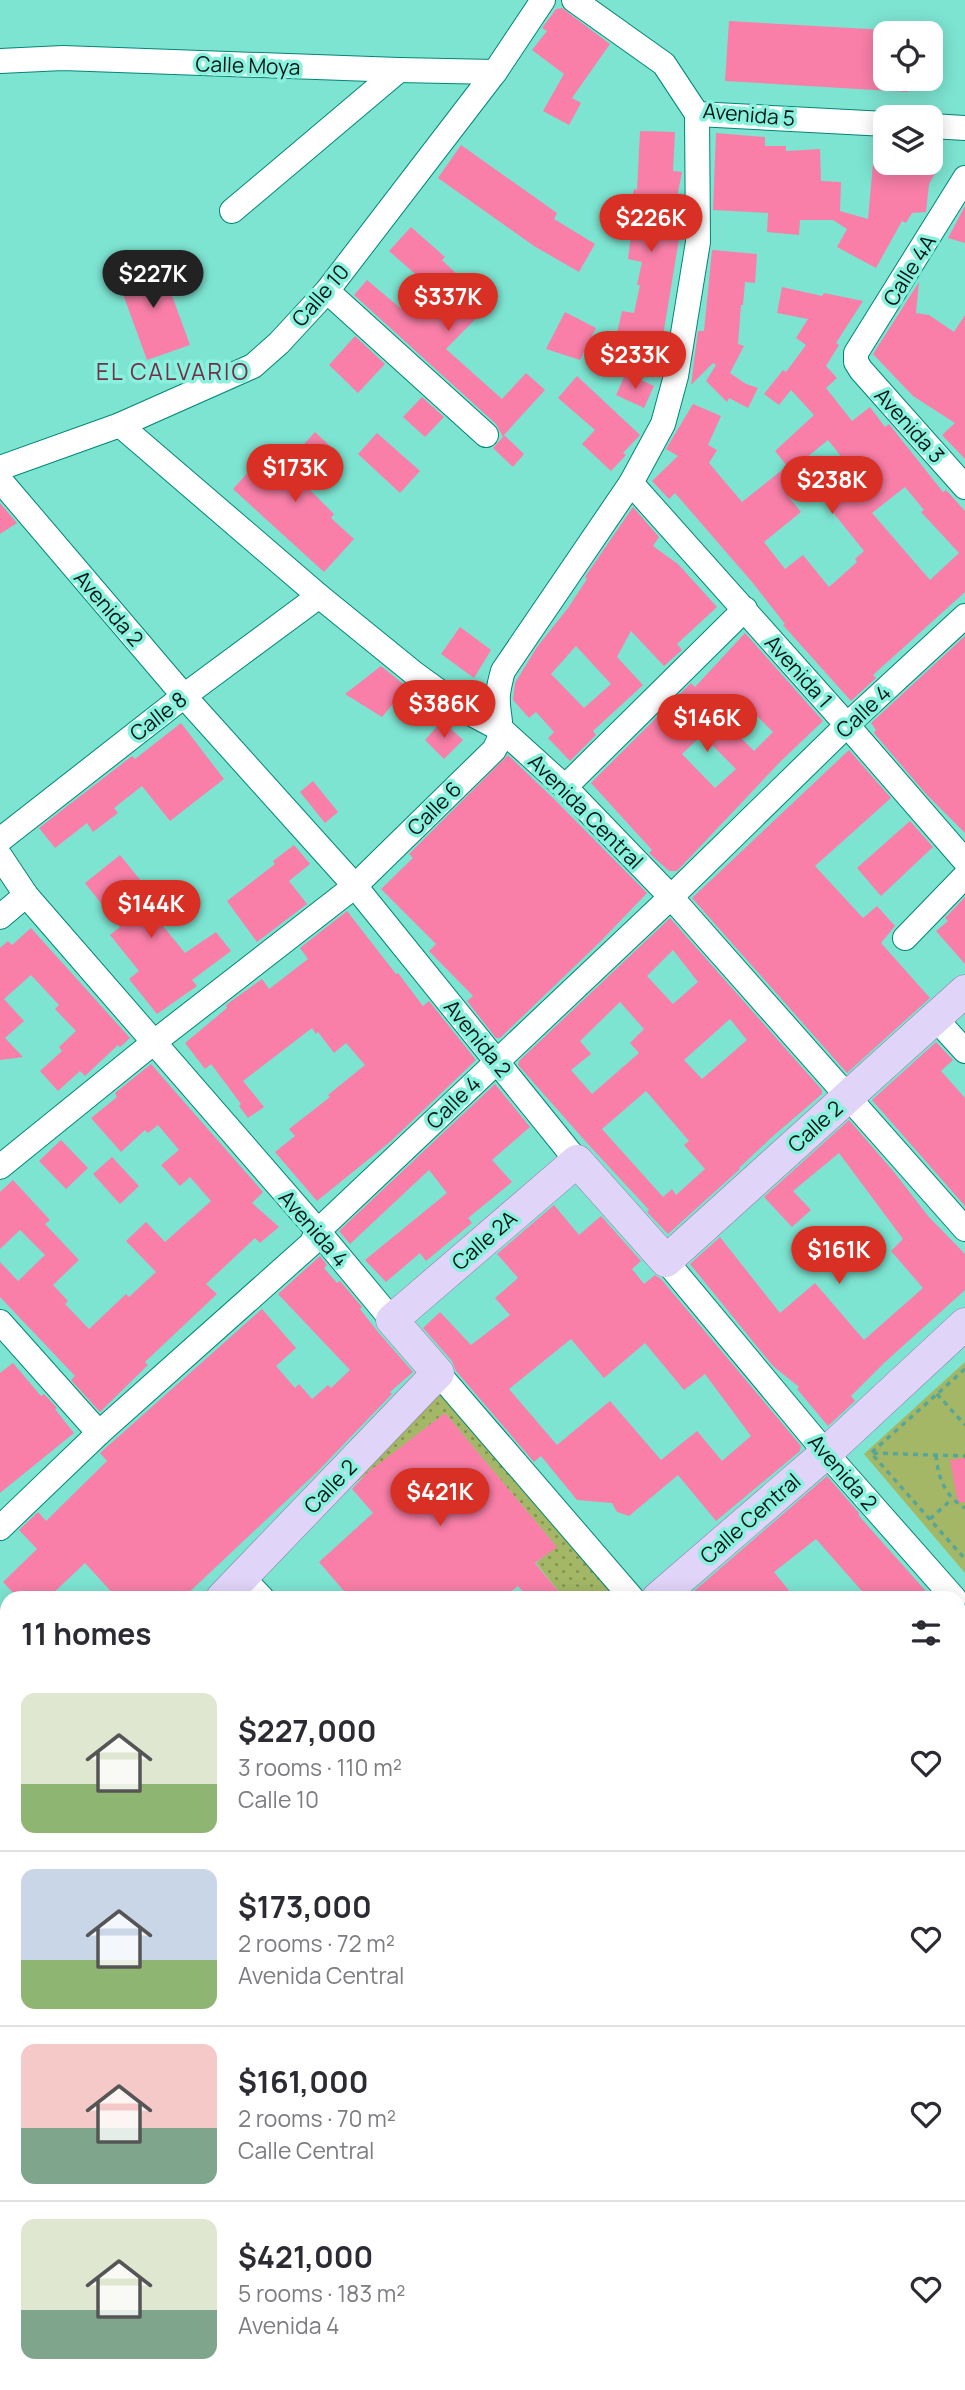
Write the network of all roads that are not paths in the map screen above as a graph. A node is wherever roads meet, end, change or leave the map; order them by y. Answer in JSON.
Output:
{"nodes":[{"id":1,"x":543,"y":0,"type":"edge"},
{"id":2,"x":574,"y":0,"type":"edge"},
{"id":3,"x":0,"y":61,"type":"edge"},
{"id":4,"x":399,"y":70,"type":"junction"},
{"id":5,"x":495,"y":72,"type":"junction"},
{"id":6,"x":697,"y":114,"type":"junction"},
{"id":7,"x":873,"y":123,"type":"edge"},
{"id":8,"x":943,"y":127,"type":"edge"},
{"id":9,"x":965,"y":128,"type":"edge"},
{"id":10,"x":965,"y":178,"type":"edge"},
{"id":11,"x":232,"y":211,"type":"dead end"},
{"id":12,"x":327,"y":291,"type":"junction"},
{"id":13,"x":856,"y":362,"type":"joint"},
{"id":14,"x":120,"y":425,"type":"junction"},
{"id":15,"x":486,"y":435,"type":"dead end"},
{"id":16,"x":0,"y":468,"type":"edge"},
{"id":17,"x":0,"y":480,"type":"edge"},
{"id":18,"x":631,"y":483,"type":"junction"},
{"id":19,"x":965,"y":487,"type":"edge"},
{"id":20,"x":318,"y":596,"type":"junction"},
{"id":21,"x":745,"y":609,"type":"junction"},
{"id":22,"x":965,"y":616,"type":"edge"},
{"id":23,"x":184,"y":696,"type":"junction"},
{"id":24,"x":847,"y":725,"type":"junction"},
{"id":25,"x":502,"y":730,"type":"junction"},
{"id":26,"x":565,"y":787,"type":"junction"},
{"id":27,"x":0,"y":840,"type":"edge"},
{"id":28,"x":0,"y":856,"type":"edge"},
{"id":29,"x":965,"y":862,"type":"edge"},
{"id":30,"x":965,"y":876,"type":"edge"},
{"id":31,"x":355,"y":886,"type":"junction"},
{"id":32,"x":26,"y":895,"type":"junction"},
{"id":33,"x":671,"y":897,"type":"junction"},
{"id":34,"x":0,"y":917,"type":"edge"},
{"id":35,"x":905,"y":939,"type":"dead end"},
{"id":36,"x":965,"y":991,"type":"edge"},
{"id":37,"x":935,"y":1018,"type":"junction"},
{"id":38,"x":153,"y":1043,"type":"junction"},
{"id":39,"x":965,"y":1052,"type":"edge"},
{"id":40,"x":496,"y":1061,"type":"junction"},
{"id":41,"x":847,"y":1097,"type":"junction"},
{"id":42,"x":577,"y":1161,"type":"junction"},
{"id":43,"x":0,"y":1167,"type":"edge"},
{"id":44,"x":965,"y":1229,"type":"edge"},
{"id":45,"x":318,"y":1231,"type":"junction"},
{"id":46,"x":666,"y":1261,"type":"junction"},
{"id":47,"x":391,"y":1320,"type":"junction"},
{"id":48,"x":0,"y":1322,"type":"edge"},
{"id":49,"x":965,"y":1324,"type":"edge"},
{"id":50,"x":438,"y":1373,"type":"junction"},
{"id":51,"x":99,"y":1433,"type":"junction"},
{"id":52,"x":826,"y":1452,"type":"junction"},
{"id":53,"x":0,"y":1528,"type":"edge"},
{"id":54,"x":242,"y":1591,"type":"edge"},
{"id":55,"x":626,"y":1591,"type":"edge"},
{"id":56,"x":665,"y":1591,"type":"edge"},
{"id":57,"x":948,"y":1591,"type":"edge"}],
"edges":[{"from":1,"to":5,"type":"street","name":"Calle 10"},
{"from":2,"to":6,"type":"street","name":"Avenida 5"},
{"from":3,"to":4,"type":"street","name":"Calle Moya"},
{"from":4,"to":5,"type":"street","name":"Calle Moya"},
{"from":4,"to":11,"type":"street"},
{"from":5,"to":12,"type":"street","name":"Calle 10"},
{"from":6,"to":7,"type":"street","name":"Avenida 5"},
{"from":6,"to":18,"type":"street"},
{"from":8,"to":9,"type":"street"},
{"from":10,"to":13,"type":"street","name":"Calle 4A"},
{"from":12,"to":14,"type":"street","name":"Calle 10"},
{"from":12,"to":15,"type":"street"},
{"from":13,"to":19,"type":"street","name":"Avenida 3"},
{"from":14,"to":16,"type":"street","name":"Calle 10"},
{"from":14,"to":20,"type":"street","name":"Avenida Central"},
{"from":17,"to":23,"type":"street","name":"Avenida 2"},
{"from":18,"to":21,"type":"street","name":"Avenida 1"},
{"from":18,"to":25,"type":"street"},
{"from":20,"to":23,"type":"street","name":"Calle 8"},
{"from":20,"to":25,"type":"street","name":"Avenida Central"},
{"from":21,"to":24,"type":"street","name":"Avenida 1"},
{"from":21,"to":26,"type":"street"},
{"from":22,"to":24,"type":"street","name":"Calle 4"},
{"from":23,"to":27,"type":"street","name":"Calle 8"},
{"from":23,"to":31,"type":"street","name":"Avenida 2"},
{"from":24,"to":29,"type":"street","name":"Avenida 1"},
{"from":24,"to":33,"type":"street","name":"Calle 4"},
{"from":25,"to":26,"type":"street","name":"Avenida Central"},
{"from":25,"to":31,"type":"street","name":"Calle 6"},
{"from":26,"to":33,"type":"street","name":"Avenida Central"},
{"from":28,"to":32,"type":"street","name":"Avenida 4"},
{"from":30,"to":35,"type":"street"},
{"from":31,"to":38,"type":"street","name":"Calle 6"},
{"from":31,"to":40,"type":"street","name":"Avenida 2"},
{"from":32,"to":34,"type":"street"},
{"from":32,"to":38,"type":"street","name":"Avenida 4"},
{"from":33,"to":40,"type":"street","name":"Calle 4"},
{"from":33,"to":41,"type":"street","name":"Avenida Central"},
{"from":36,"to":37,"type":"main road","name":"Calle 2"},
{"from":37,"to":39,"type":"street"},
{"from":37,"to":41,"type":"main road","name":"Calle 2"},
{"from":38,"to":43,"type":"street","name":"Calle 6"},
{"from":38,"to":45,"type":"street","name":"Avenida 4"},
{"from":40,"to":42,"type":"street","name":"Avenida 2"},
{"from":40,"to":45,"type":"street","name":"Calle 4"},
{"from":41,"to":44,"type":"street","name":"Avenida Central"},
{"from":41,"to":46,"type":"main road","name":"Calle 2"},
{"from":42,"to":46,"type":"main road","name":"Avenida 2"},
{"from":42,"to":47,"type":"main road","name":"Calle 2A"},
{"from":45,"to":47,"type":"street","name":"Avenida 4"},
{"from":45,"to":51,"type":"street","name":"Calle 4"},
{"from":46,"to":52,"type":"street","name":"Avenida 2"},
{"from":47,"to":50,"type":"main road","name":"Avenida 4"},
{"from":48,"to":51,"type":"street"},
{"from":49,"to":52,"type":"main road","name":"Calle Central"},
{"from":50,"to":54,"type":"main road","name":"Calle 2"},
{"from":50,"to":55,"type":"street","name":"Avenida 4"},
{"from":51,"to":53,"type":"street","name":"Calle 4"},
{"from":52,"to":56,"type":"main road","name":"Calle Central"},
{"from":52,"to":57,"type":"street","name":"Avenida 2"}]}
